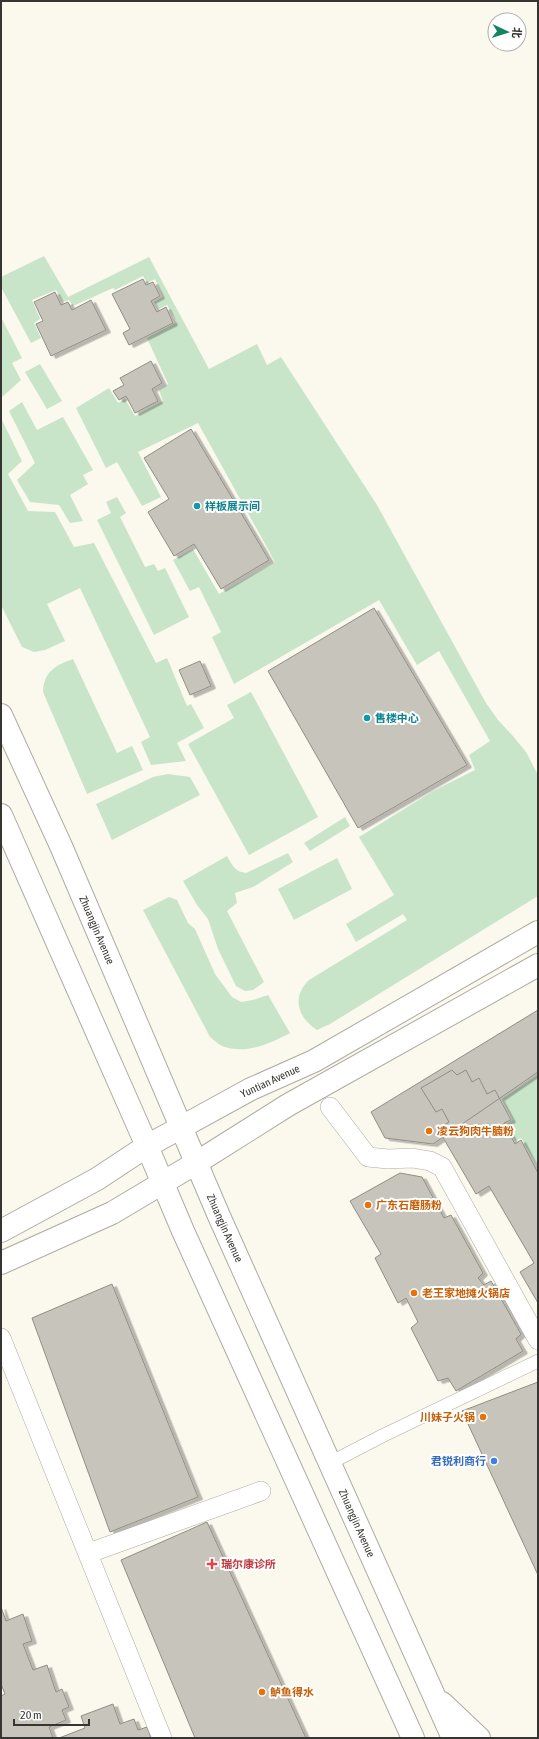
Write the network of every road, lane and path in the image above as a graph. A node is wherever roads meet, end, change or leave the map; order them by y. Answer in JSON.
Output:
{"nodes":[{"id":1,"x":1,"y":715,"type":"edge"},
{"id":2,"x":1,"y":815,"type":"edge"},
{"id":3,"x":538,"y":932,"type":"edge"},
{"id":4,"x":538,"y":965,"type":"edge"},
{"id":5,"x":330,"y":1107,"type":"dead end"},
{"id":6,"x":182,"y":1127,"type":"junction"},
{"id":7,"x":147,"y":1146,"type":"junction"},
{"id":8,"x":196,"y":1163,"type":"junction"},
{"id":9,"x":162,"y":1183,"type":"junction"},
{"id":10,"x":1,"y":1231,"type":"edge"},
{"id":11,"x":1,"y":1263,"type":"edge"},
{"id":12,"x":1,"y":1338,"type":"edge"},
{"id":13,"x":538,"y":1340,"type":"edge"},
{"id":14,"x":538,"y":1362,"type":"edge"},
{"id":15,"x":330,"y":1463,"type":"junction"},
{"id":16,"x":261,"y":1491,"type":"dead end"},
{"id":17,"x":89,"y":1553,"type":"junction"},
{"id":18,"x":431,"y":1689,"type":"junction"},
{"id":19,"x":401,"y":1714,"type":"junction"},
{"id":20,"x":162,"y":1738,"type":"edge"},
{"id":21,"x":404,"y":1738,"type":"edge"},
{"id":22,"x":413,"y":1738,"type":"edge"},
{"id":23,"x":453,"y":1738,"type":"edge"},
{"id":24,"x":479,"y":1738,"type":"edge"}],
"edges":[{"from":1,"to":6,"type":"main road","name":"Zhuangjin Avenue"},
{"from":2,"to":7,"type":"main road"},
{"from":3,"to":6,"type":"main road","name":"Yuntian Avenue"},
{"from":4,"to":8,"type":"main road"},
{"from":5,"to":13,"type":"street"},
{"from":6,"to":7,"type":"main road","name":"Yuntian Avenue"},
{"from":6,"to":8,"type":"main road","name":"Zhuangjin Avenue"},
{"from":7,"to":9,"type":"main road"},
{"from":7,"to":10,"type":"main road","name":"Yuntian Avenue"},
{"from":8,"to":9,"type":"main road"},
{"from":8,"to":15,"type":"main road","name":"Zhuangjin Avenue"},
{"from":9,"to":11,"type":"main road"},
{"from":9,"to":19,"type":"main road"},
{"from":12,"to":17,"type":"street"},
{"from":14,"to":15,"type":"lane"},
{"from":15,"to":18,"type":"main road","name":"Zhuangjin Avenue"},
{"from":16,"to":17,"type":"street"},
{"from":17,"to":20,"type":"street"},
{"from":18,"to":23,"type":"main road","name":"Zhuangjin Avenue"},
{"from":18,"to":24,"type":"main road"},
{"from":19,"to":21,"type":"main road"},
{"from":19,"to":22,"type":"main road"}]}
